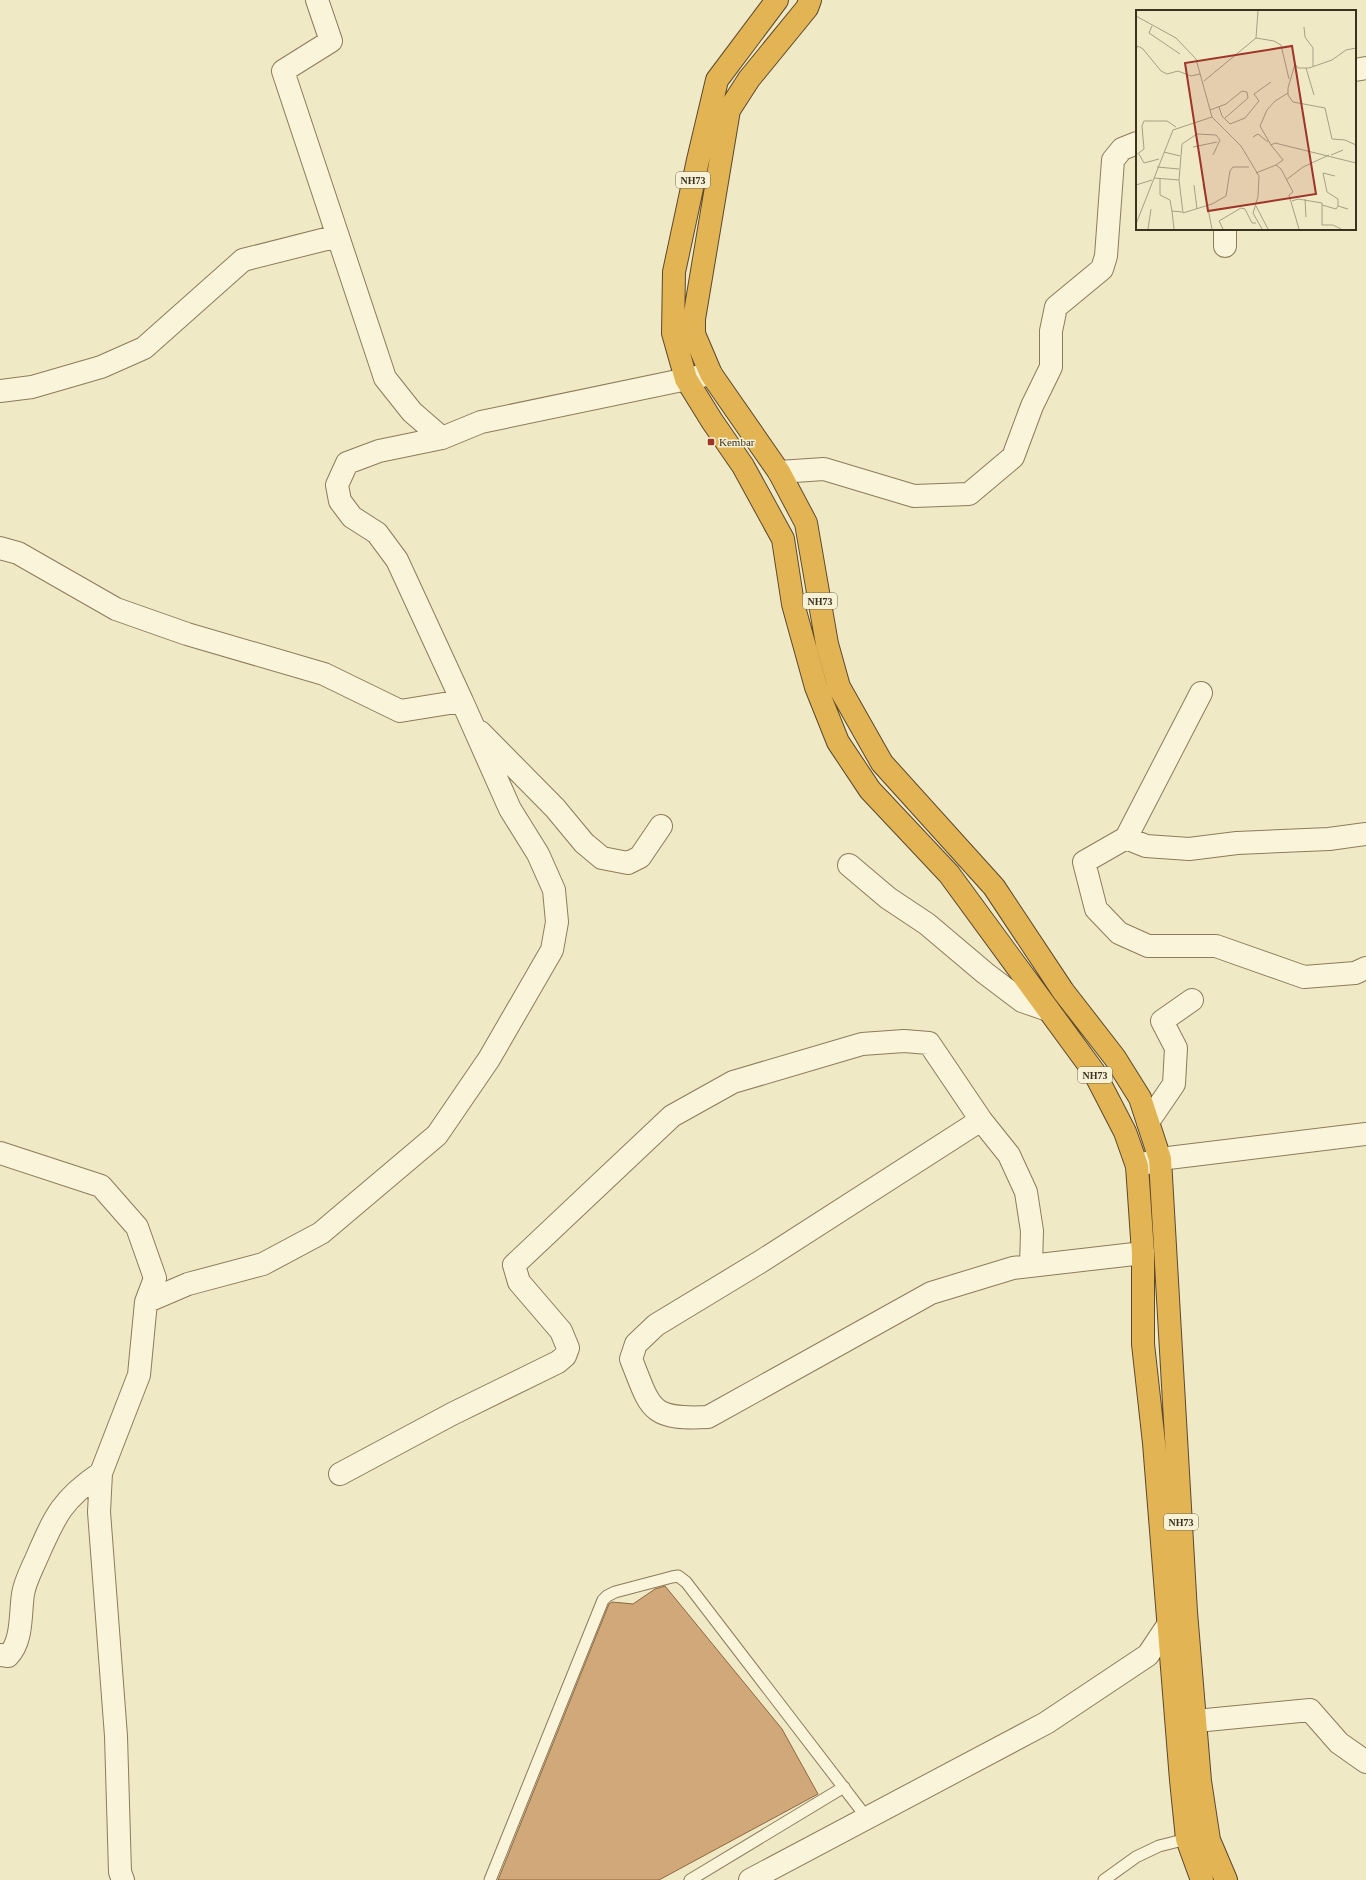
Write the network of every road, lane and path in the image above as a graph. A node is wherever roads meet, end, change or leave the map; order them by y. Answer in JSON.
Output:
{"nodes":[{"id":1,"x":317,"y":0,"type":"edge"},
{"id":2,"x":810,"y":0,"type":"edge"},
{"id":3,"x":770,"y":4,"type":"edge"},
{"id":4,"x":1366,"y":68,"type":"edge"},
{"id":5,"x":1356,"y":70,"type":"edge"},
{"id":6,"x":1136,"y":143,"type":"edge"},
{"id":7,"x":338,"y":236,"type":"junction"},
{"id":8,"x":711,"y":374,"type":"junction"},
{"id":9,"x":686,"y":379,"type":"junction"},
{"id":10,"x":0,"y":390,"type":"edge"},
{"id":11,"x":442,"y":438,"type":"junction"},
{"id":12,"x":779,"y":472,"type":"junction"},
{"id":13,"x":0,"y":548,"type":"edge"},
{"id":14,"x":1201,"y":693,"type":"dead end"},
{"id":15,"x":462,"y":701,"type":"junction"},
{"id":16,"x":471,"y":722,"type":"junction"},
{"id":17,"x":661,"y":826,"type":"dead end"},
{"id":18,"x":1366,"y":834,"type":"edge"},
{"id":19,"x":1126,"y":838,"type":"junction"},
{"id":20,"x":849,"y":865,"type":"dead end"},
{"id":21,"x":1366,"y":968,"type":"edge"},
{"id":22,"x":1192,"y":1000,"type":"dead end"},
{"id":23,"x":1048,"y":1010,"type":"junction"},
{"id":24,"x":982,"y":1120,"type":"junction"},
{"id":25,"x":1148,"y":1122,"type":"junction"},
{"id":26,"x":1366,"y":1134,"type":"edge"},
{"id":27,"x":0,"y":1153,"type":"edge"},
{"id":28,"x":1160,"y":1159,"type":"junction"},
{"id":29,"x":1137,"y":1166,"type":"junction"},
{"id":30,"x":1143,"y":1253,"type":"junction"},
{"id":31,"x":1031,"y":1266,"type":"junction"},
{"id":32,"x":146,"y":1302,"type":"junction"},
{"id":33,"x":100,"y":1473,"type":"junction"},
{"id":34,"x":340,"y":1474,"type":"dead end"},
{"id":35,"x":1168,"y":1625,"type":"junction"},
{"id":36,"x":0,"y":1655,"type":"edge"},
{"id":37,"x":1196,"y":1721,"type":"junction"},
{"id":38,"x":1366,"y":1762,"type":"edge"},
{"id":39,"x":844,"y":1787,"type":"junction"},
{"id":40,"x":867,"y":1818,"type":"junction"},
{"id":41,"x":1187,"y":1839,"type":"junction"},
{"id":42,"x":123,"y":1880,"type":"edge"},
{"id":43,"x":490,"y":1880,"type":"edge"},
{"id":44,"x":690,"y":1880,"type":"edge"},
{"id":45,"x":750,"y":1880,"type":"edge"},
{"id":46,"x":1104,"y":1880,"type":"edge"},
{"id":47,"x":1202,"y":1880,"type":"edge"},
{"id":48,"x":1226,"y":1880,"type":"edge"}],
"edges":[{"from":1,"to":7,"type":"street"},
{"from":2,"to":8,"type":"highway","number":"NH73"},
{"from":3,"to":9,"type":"highway","number":"NH73"},
{"from":4,"to":5,"type":"street"},
{"from":6,"to":12,"type":"street"},
{"from":7,"to":10,"type":"street"},
{"from":7,"to":11,"type":"street"},
{"from":8,"to":9,"type":"street"},
{"from":8,"to":12,"type":"highway","number":"NH73"},
{"from":9,"to":11,"type":"street"},
{"from":9,"to":23,"type":"highway","number":"NH73"},
{"from":11,"to":15,"type":"street"},
{"from":12,"to":25,"type":"highway","number":"NH73"},
{"from":13,"to":15,"type":"street"},
{"from":14,"to":19,"type":"street"},
{"from":15,"to":16,"type":"street"},
{"from":16,"to":17,"type":"street"},
{"from":16,"to":32,"type":"street"},
{"from":18,"to":19,"type":"street"},
{"from":19,"to":21,"type":"street"},
{"from":20,"to":23,"type":"street"},
{"from":22,"to":25,"type":"street"},
{"from":23,"to":29,"type":"highway","number":"NH73"},
{"from":24,"to":31,"type":"street"},
{"from":24,"to":31,"type":"street"},
{"from":24,"to":34,"type":"street"},
{"from":25,"to":28,"type":"highway","number":"NH73"},
{"from":26,"to":28,"type":"street"},
{"from":27,"to":32,"type":"street"},
{"from":28,"to":29,"type":"street"},
{"from":28,"to":37,"type":"highway","number":"NH73"},
{"from":29,"to":30,"type":"highway","number":"NH73"},
{"from":30,"to":31,"type":"street"},
{"from":30,"to":35,"type":"highway","number":"NH73"},
{"from":32,"to":33,"type":"street"},
{"from":33,"to":36,"type":"street"},
{"from":33,"to":42,"type":"street"},
{"from":35,"to":40,"type":"street"},
{"from":35,"to":41,"type":"highway","number":"NH73"},
{"from":37,"to":38,"type":"street"},
{"from":37,"to":48,"type":"highway","number":"NH73"},
{"from":39,"to":40,"type":"lane"},
{"from":39,"to":43,"type":"lane"},
{"from":39,"to":44,"type":"lane"},
{"from":40,"to":45,"type":"street"},
{"from":41,"to":46,"type":"lane"},
{"from":41,"to":47,"type":"highway","number":"NH73"}]}
